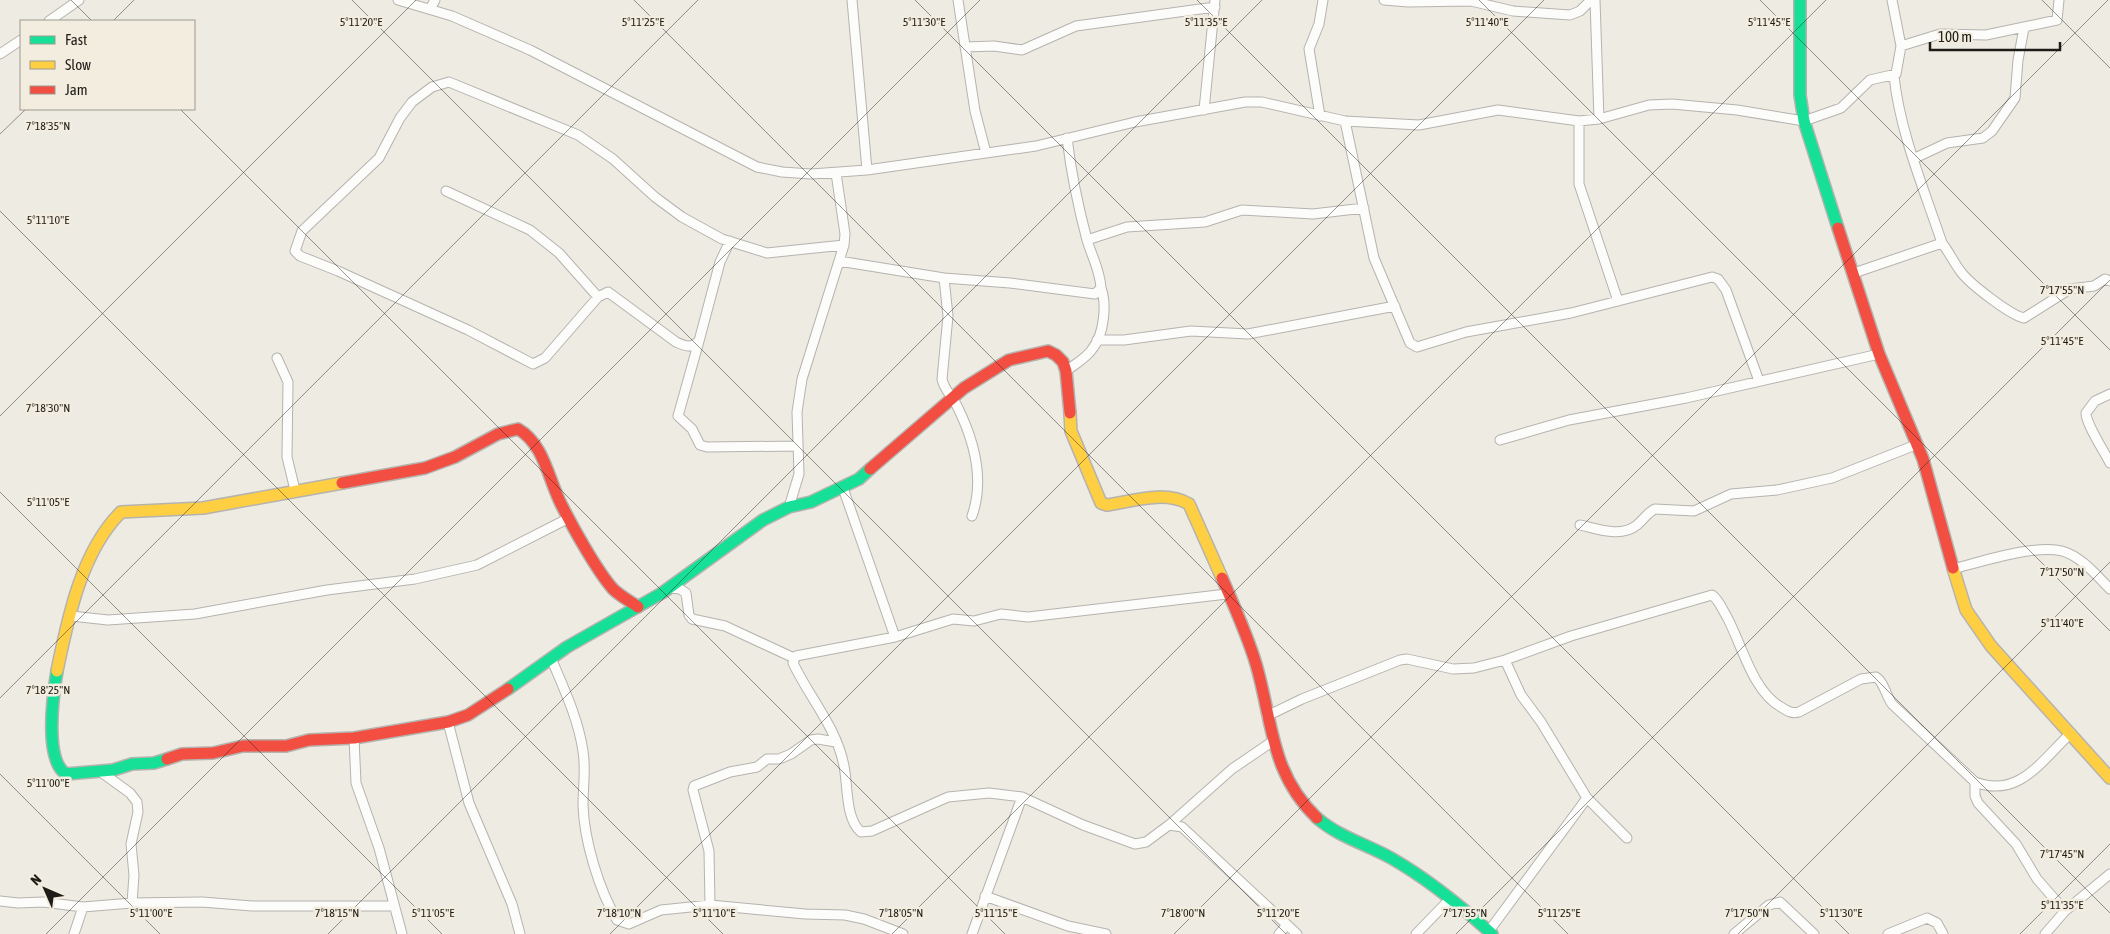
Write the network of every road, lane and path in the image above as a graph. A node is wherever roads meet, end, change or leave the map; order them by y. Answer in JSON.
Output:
{"nodes":[{"id":1,"x":79,"y":0,"type":"edge"},
{"id":2,"x":398,"y":0,"type":"edge"},
{"id":3,"x":435,"y":0,"type":"edge"},
{"id":4,"x":852,"y":0,"type":"edge"},
{"id":5,"x":958,"y":0,"type":"edge"},
{"id":6,"x":1323,"y":0,"type":"edge"},
{"id":7,"x":1384,"y":0,"type":"edge"},
{"id":8,"x":1590,"y":0,"type":"edge"},
{"id":9,"x":1595,"y":0,"type":"edge"},
{"id":10,"x":1800,"y":0,"type":"edge"},
{"id":11,"x":1892,"y":0,"type":"edge"},
{"id":12,"x":2060,"y":0,"type":"edge"},
{"id":13,"x":1215,"y":4,"type":"edge"},
{"id":14,"x":430,"y":9,"type":"junction"},
{"id":15,"x":50,"y":20,"type":"edge"},
{"id":16,"x":2024,"y":28,"type":"junction"},
{"id":17,"x":20,"y":41,"type":"edge"},
{"id":18,"x":1901,"y":46,"type":"junction"},
{"id":19,"x":965,"y":48,"type":"junction"},
{"id":20,"x":0,"y":54,"type":"edge"},
{"id":21,"x":1894,"y":76,"type":"junction"},
{"id":22,"x":1204,"y":110,"type":"junction"},
{"id":23,"x":1320,"y":116,"type":"junction"},
{"id":24,"x":1599,"y":119,"type":"junction"},
{"id":25,"x":1345,"y":121,"type":"junction"},
{"id":26,"x":1579,"y":121,"type":"junction"},
{"id":27,"x":1804,"y":121,"type":"junction"},
{"id":28,"x":1066,"y":138,"type":"junction"},
{"id":29,"x":986,"y":154,"type":"junction"},
{"id":30,"x":1913,"y":159,"type":"junction"},
{"id":31,"x":867,"y":170,"type":"junction"},
{"id":32,"x":836,"y":173,"type":"junction"},
{"id":33,"x":446,"y":191,"type":"dead end"},
{"id":34,"x":1364,"y":208,"type":"junction"},
{"id":35,"x":1087,"y":240,"type":"junction"},
{"id":36,"x":730,"y":241,"type":"junction"},
{"id":37,"x":1942,"y":243,"type":"junction"},
{"id":38,"x":844,"y":245,"type":"junction"},
{"id":39,"x":839,"y":261,"type":"junction"},
{"id":40,"x":1854,"y":273,"type":"junction"},
{"id":41,"x":944,"y":278,"type":"junction"},
{"id":42,"x":2110,"y":280,"type":"edge"},
{"id":43,"x":1101,"y":288,"type":"junction"},
{"id":44,"x":598,"y":297,"type":"junction"},
{"id":45,"x":1618,"y":302,"type":"junction"},
{"id":46,"x":1394,"y":306,"type":"junction"},
{"id":47,"x":1097,"y":340,"type":"junction"},
{"id":48,"x":699,"y":341,"type":"junction"},
{"id":49,"x":1879,"y":354,"type":"junction"},
{"id":50,"x":278,"y":358,"type":"dead end"},
{"id":51,"x":1066,"y":371,"type":"junction"},
{"id":52,"x":1759,"y":381,"type":"junction"},
{"id":53,"x":2110,"y":394,"type":"edge"},
{"id":54,"x":953,"y":398,"type":"junction"},
{"id":55,"x":1500,"y":440,"type":"dead end"},
{"id":56,"x":1918,"y":444,"type":"junction"},
{"id":57,"x":798,"y":446,"type":"junction"},
{"id":58,"x":2110,"y":463,"type":"edge"},
{"id":59,"x":843,"y":488,"type":"junction"},
{"id":60,"x":295,"y":490,"type":"junction"},
{"id":61,"x":789,"y":507,"type":"junction"},
{"id":62,"x":972,"y":516,"type":"dead end"},
{"id":63,"x":569,"y":518,"type":"junction"},
{"id":64,"x":1580,"y":525,"type":"dead end"},
{"id":65,"x":1953,"y":569,"type":"junction"},
{"id":66,"x":669,"y":588,"type":"junction"},
{"id":67,"x":2110,"y":589,"type":"edge"},
{"id":68,"x":1227,"y":594,"type":"junction"},
{"id":69,"x":638,"y":607,"type":"junction"},
{"id":70,"x":71,"y":616,"type":"junction"},
{"id":71,"x":895,"y":637,"type":"junction"},
{"id":72,"x":551,"y":658,"type":"junction"},
{"id":73,"x":794,"y":658,"type":"junction"},
{"id":74,"x":1505,"y":660,"type":"junction"},
{"id":75,"x":1267,"y":716,"type":"junction"},
{"id":76,"x":448,"y":722,"type":"junction"},
{"id":77,"x":2070,"y":733,"type":"junction"},
{"id":78,"x":354,"y":738,"type":"junction"},
{"id":79,"x":1272,"y":741,"type":"junction"},
{"id":80,"x":836,"y":742,"type":"junction"},
{"id":81,"x":101,"y":772,"type":"junction"},
{"id":82,"x":2110,"y":778,"type":"edge"},
{"id":83,"x":1975,"y":782,"type":"junction"},
{"id":84,"x":1022,"y":796,"type":"junction"},
{"id":85,"x":1587,"y":798,"type":"junction"},
{"id":86,"x":1169,"y":826,"type":"junction"},
{"id":87,"x":1627,"y":838,"type":"dead end"},
{"id":88,"x":2110,"y":874,"type":"edge"},
{"id":89,"x":985,"y":896,"type":"junction"},
{"id":90,"x":1451,"y":898,"type":"junction"},
{"id":91,"x":0,"y":901,"type":"edge"},
{"id":92,"x":132,"y":903,"type":"junction"},
{"id":93,"x":710,"y":905,"type":"junction"},
{"id":94,"x":394,"y":906,"type":"junction"},
{"id":95,"x":83,"y":907,"type":"junction"},
{"id":96,"x":2065,"y":911,"type":"junction"},
{"id":97,"x":1286,"y":926,"type":"junction"},
{"id":98,"x":1490,"y":932,"type":"edge"},
{"id":99,"x":74,"y":934,"type":"edge"},
{"id":100,"x":402,"y":934,"type":"edge"},
{"id":101,"x":520,"y":934,"type":"edge"},
{"id":102,"x":903,"y":934,"type":"edge"},
{"id":103,"x":972,"y":934,"type":"edge"},
{"id":104,"x":1106,"y":934,"type":"edge"},
{"id":105,"x":1280,"y":934,"type":"edge"},
{"id":106,"x":1297,"y":934,"type":"edge"},
{"id":107,"x":1416,"y":934,"type":"edge"},
{"id":108,"x":1734,"y":934,"type":"edge"},
{"id":109,"x":1814,"y":934,"type":"edge"},
{"id":110,"x":1888,"y":934,"type":"edge"},
{"id":111,"x":1943,"y":934,"type":"edge"},
{"id":112,"x":2045,"y":934,"type":"edge"}],
"edges":[{"from":1,"to":15,"type":"street"},
{"from":2,"to":14,"type":"street"},
{"from":3,"to":14,"type":"street"},
{"from":4,"to":31,"type":"street"},
{"from":5,"to":19,"type":"street"},
{"from":6,"to":23,"type":"street"},
{"from":7,"to":8,"type":"street"},
{"from":9,"to":24,"type":"street"},
{"from":10,"to":27,"type":"street"},
{"from":11,"to":18,"type":"street"},
{"from":12,"to":16,"type":"street"},
{"from":13,"to":19,"type":"street"},
{"from":13,"to":22,"type":"street"},
{"from":14,"to":32,"type":"street"},
{"from":16,"to":18,"type":"street"},
{"from":16,"to":30,"type":"street"},
{"from":17,"to":20,"type":"street"},
{"from":18,"to":21,"type":"street"},
{"from":19,"to":29,"type":"street"},
{"from":21,"to":27,"type":"street"},
{"from":21,"to":30,"type":"street"},
{"from":22,"to":23,"type":"street"},
{"from":22,"to":28,"type":"street"},
{"from":23,"to":25,"type":"street"},
{"from":24,"to":26,"type":"street"},
{"from":24,"to":27,"type":"street"},
{"from":25,"to":26,"type":"street"},
{"from":25,"to":34,"type":"street"},
{"from":26,"to":45,"type":"street"},
{"from":27,"to":40,"type":"street"},
{"from":28,"to":29,"type":"street"},
{"from":28,"to":35,"type":"street"},
{"from":29,"to":31,"type":"street"},
{"from":30,"to":37,"type":"street"},
{"from":31,"to":32,"type":"street"},
{"from":32,"to":38,"type":"street"},
{"from":33,"to":44,"type":"street"},
{"from":34,"to":35,"type":"street"},
{"from":34,"to":46,"type":"street"},
{"from":35,"to":43,"type":"street"},
{"from":36,"to":38,"type":"street"},
{"from":36,"to":44,"type":"street"},
{"from":36,"to":48,"type":"street"},
{"from":37,"to":40,"type":"street"},
{"from":37,"to":42,"type":"street"},
{"from":38,"to":39,"type":"street"},
{"from":39,"to":41,"type":"street"},
{"from":39,"to":57,"type":"street"},
{"from":40,"to":49,"type":"street"},
{"from":41,"to":43,"type":"street"},
{"from":41,"to":54,"type":"street"},
{"from":43,"to":47,"type":"street"},
{"from":44,"to":48,"type":"street"},
{"from":45,"to":46,"type":"street"},
{"from":45,"to":52,"type":"street"},
{"from":46,"to":47,"type":"street"},
{"from":47,"to":51,"type":"street"},
{"from":48,"to":57,"type":"street"},
{"from":49,"to":52,"type":"street"},
{"from":49,"to":56,"type":"street"},
{"from":50,"to":60,"type":"street"},
{"from":51,"to":54,"type":"street"},
{"from":51,"to":68,"type":"street"},
{"from":52,"to":55,"type":"street"},
{"from":53,"to":58,"type":"street"},
{"from":54,"to":59,"type":"street"},
{"from":54,"to":62,"type":"street"},
{"from":56,"to":64,"type":"street"},
{"from":56,"to":65,"type":"street"},
{"from":57,"to":61,"type":"street"},
{"from":59,"to":61,"type":"street"},
{"from":59,"to":71,"type":"street"},
{"from":60,"to":63,"type":"street"},
{"from":60,"to":70,"type":"street"},
{"from":61,"to":66,"type":"street"},
{"from":63,"to":69,"type":"street"},
{"from":63,"to":70,"type":"street"},
{"from":65,"to":67,"type":"street"},
{"from":65,"to":77,"type":"street"},
{"from":66,"to":69,"type":"street"},
{"from":66,"to":73,"type":"street"},
{"from":68,"to":71,"type":"street"},
{"from":68,"to":75,"type":"street"},
{"from":69,"to":72,"type":"street"},
{"from":70,"to":81,"type":"street"},
{"from":71,"to":73,"type":"street"},
{"from":72,"to":76,"type":"street"},
{"from":72,"to":93,"type":"street"},
{"from":73,"to":80,"type":"street"},
{"from":74,"to":75,"type":"street"},
{"from":74,"to":83,"type":"street"},
{"from":74,"to":85,"type":"street"},
{"from":75,"to":79,"type":"street"},
{"from":76,"to":78,"type":"street"},
{"from":76,"to":101,"type":"street"},
{"from":77,"to":82,"type":"street"},
{"from":77,"to":83,"type":"street"},
{"from":78,"to":81,"type":"street"},
{"from":78,"to":94,"type":"street"},
{"from":79,"to":86,"type":"street"},
{"from":79,"to":90,"type":"street"},
{"from":80,"to":84,"type":"street"},
{"from":80,"to":93,"type":"street"},
{"from":81,"to":92,"type":"street"},
{"from":83,"to":96,"type":"street"},
{"from":84,"to":86,"type":"street"},
{"from":84,"to":89,"type":"street"},
{"from":85,"to":87,"type":"street"},
{"from":85,"to":98,"type":"street"},
{"from":86,"to":97,"type":"street"},
{"from":88,"to":96,"type":"street"},
{"from":89,"to":103,"type":"street"},
{"from":89,"to":104,"type":"street"},
{"from":90,"to":98,"type":"street"},
{"from":90,"to":107,"type":"street"},
{"from":91,"to":95,"type":"street"},
{"from":92,"to":94,"type":"street"},
{"from":92,"to":95,"type":"street"},
{"from":93,"to":102,"type":"street"},
{"from":94,"to":100,"type":"street"},
{"from":95,"to":99,"type":"street"},
{"from":96,"to":112,"type":"street"},
{"from":97,"to":105,"type":"street"},
{"from":97,"to":106,"type":"street"},
{"from":108,"to":109,"type":"street"},
{"from":110,"to":111,"type":"street"}]}
